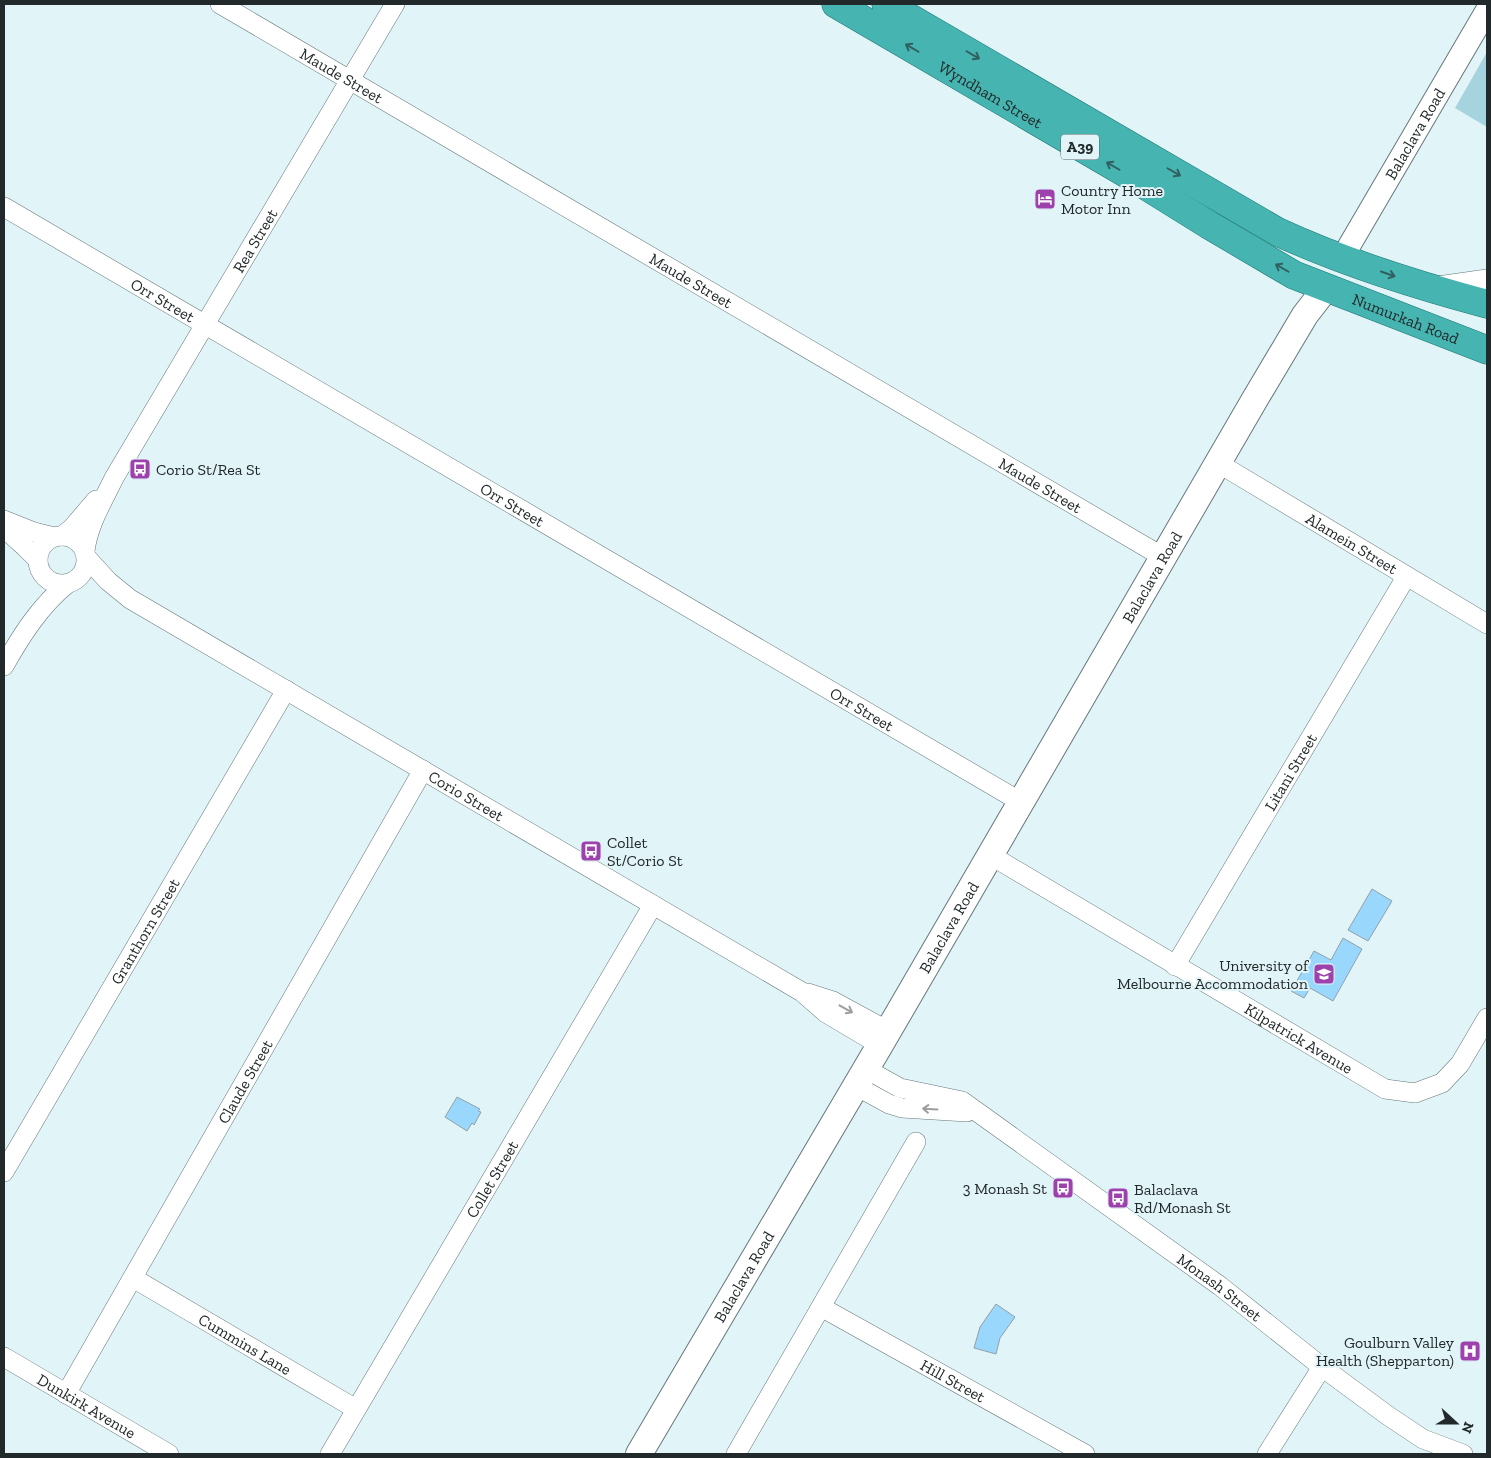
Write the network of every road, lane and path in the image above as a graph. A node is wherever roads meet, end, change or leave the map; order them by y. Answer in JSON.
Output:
{"nodes":[{"id":1,"x":220,"y":4,"type":"edge"},
{"id":2,"x":396,"y":4,"type":"edge"},
{"id":3,"x":836,"y":4,"type":"edge"},
{"id":4,"x":886,"y":4,"type":"edge"},
{"id":5,"x":1487,"y":10,"type":"edge"},
{"id":6,"x":350,"y":80,"type":"junction"},
{"id":7,"x":4,"y":207,"type":"edge"},
{"id":8,"x":1342,"y":258,"type":"junction"},
{"id":9,"x":1487,"y":279,"type":"edge"},
{"id":10,"x":1427,"y":287,"type":"junction"},
{"id":11,"x":1326,"y":288,"type":"junction"},
{"id":12,"x":1487,"y":304,"type":"edge"},
{"id":13,"x":204,"y":324,"type":"junction"},
{"id":14,"x":1487,"y":350,"type":"edge"},
{"id":15,"x":1218,"y":463,"type":"junction"},
{"id":16,"x":114,"y":478,"type":"junction"},
{"id":17,"x":4,"y":520,"type":"edge"},
{"id":18,"x":4,"y":528,"type":"edge"},
{"id":19,"x":58,"y":536,"type":"junction"},
{"id":20,"x":86,"y":555,"type":"junction"},
{"id":21,"x":1163,"y":557,"type":"junction"},
{"id":22,"x":40,"y":567,"type":"junction"},
{"id":23,"x":1406,"y":576,"type":"junction"},
{"id":24,"x":70,"y":583,"type":"junction"},
{"id":25,"x":130,"y":599,"type":"junction"},
{"id":26,"x":1487,"y":624,"type":"edge"},
{"id":27,"x":20,"y":638,"type":"junction"},
{"id":28,"x":4,"y":666,"type":"edge"},
{"id":29,"x":286,"y":690,"type":"junction"},
{"id":30,"x":424,"y":770,"type":"junction"},
{"id":31,"x":1021,"y":802,"type":"junction"},
{"id":32,"x":990,"y":855,"type":"junction"},
{"id":33,"x":653,"y":905,"type":"junction"},
{"id":34,"x":1175,"y":966,"type":"junction"},
{"id":35,"x":1487,"y":1018,"type":"edge"},
{"id":36,"x":884,"y":1038,"type":"junction"},
{"id":37,"x":861,"y":1077,"type":"junction"},
{"id":38,"x":916,"y":1142,"type":"dead end"},
{"id":39,"x":4,"y":1172,"type":"edge"},
{"id":40,"x":133,"y":1278,"type":"junction"},
{"id":41,"x":821,"y":1307,"type":"junction"},
{"id":42,"x":4,"y":1357,"type":"edge"},
{"id":43,"x":1322,"y":1366,"type":"junction"},
{"id":44,"x":66,"y":1394,"type":"junction"},
{"id":45,"x":356,"y":1409,"type":"junction"},
{"id":46,"x":169,"y":1454,"type":"edge"},
{"id":47,"x":330,"y":1454,"type":"edge"},
{"id":48,"x":639,"y":1454,"type":"edge"},
{"id":49,"x":736,"y":1454,"type":"edge"},
{"id":50,"x":1085,"y":1454,"type":"edge"},
{"id":51,"x":1267,"y":1454,"type":"edge"},
{"id":52,"x":1463,"y":1454,"type":"edge"}],
"edges":[{"from":1,"to":6,"type":"street","name":"Maude Street"},
{"from":2,"to":6,"type":"street","name":"Rea Street"},
{"from":11,"to":3,"type":"highway","name":"Wyndham Street","number":"A39","one_way":true},
{"from":4,"to":8,"type":"highway","name":"Wyndham Street","number":"A39","one_way":true},
{"from":5,"to":8,"type":"street","name":"Balaclava Road"},
{"from":6,"to":13,"type":"street","name":"Rea Street"},
{"from":6,"to":21,"type":"street","name":"Maude Street"},
{"from":7,"to":13,"type":"street","name":"Orr Street"},
{"from":8,"to":10,"type":"highway","number":"A39","one_way":true},
{"from":8,"to":11,"type":"highway"},
{"from":9,"to":10,"type":"street"},
{"from":10,"to":12,"type":"highway","number":"A39"},
{"from":11,"to":14,"type":"highway","name":"Numurkah Road","number":"A39"},
{"from":11,"to":15,"type":"main road","name":"Balaclava Road"},
{"from":13,"to":16,"type":"street","name":"Rea Street"},
{"from":13,"to":31,"type":"street","name":"Orr Street"},
{"from":15,"to":21,"type":"main road","name":"Balaclava Road"},
{"from":15,"to":23,"type":"street","name":"Alamein Street"},
{"from":16,"to":19,"type":"street","name":"Rea Street"},
{"from":16,"to":20,"type":"street","name":"Rea Street"},
{"from":17,"to":19,"type":"street"},
{"from":18,"to":22,"type":"street"},
{"from":19,"to":20,"type":"street"},
{"from":19,"to":22,"type":"street"},
{"from":20,"to":24,"type":"street"},
{"from":20,"to":25,"type":"street","name":"Corio Street"},
{"from":21,"to":31,"type":"main road","name":"Balaclava Road"},
{"from":22,"to":24,"type":"street"},
{"from":22,"to":27,"type":"street"},
{"from":23,"to":26,"type":"street","name":"Alamein Street"},
{"from":23,"to":34,"type":"street","name":"Litani Street"},
{"from":24,"to":25,"type":"street","name":"Corio Street"},
{"from":24,"to":27,"type":"street"},
{"from":25,"to":29,"type":"street","name":"Corio Street"},
{"from":27,"to":28,"type":"street"},
{"from":29,"to":30,"type":"street","name":"Corio Street"},
{"from":29,"to":39,"type":"street","name":"Granthorn Street"},
{"from":30,"to":33,"type":"street","name":"Corio Street"},
{"from":30,"to":40,"type":"street","name":"Claude Street"},
{"from":31,"to":32,"type":"main road","name":"Balaclava Road"},
{"from":32,"to":34,"type":"street","name":"Kilpatrick Avenue"},
{"from":32,"to":36,"type":"main road","name":"Balaclava Road"},
{"from":33,"to":36,"type":"street","name":"Corio Street"},
{"from":33,"to":45,"type":"street","name":"Collet Street"},
{"from":34,"to":35,"type":"street","name":"Kilpatrick Avenue"},
{"from":36,"to":37,"type":"main road","name":"Balaclava Road"},
{"from":37,"to":43,"type":"street","name":"Monash Street"},
{"from":37,"to":48,"type":"main road","name":"Balaclava Road"},
{"from":38,"to":41,"type":"street"},
{"from":40,"to":44,"type":"street","name":"Claude Street"},
{"from":40,"to":45,"type":"street","name":"Cummins Lane"},
{"from":41,"to":49,"type":"street"},
{"from":41,"to":50,"type":"street","name":"Hill Street"},
{"from":42,"to":44,"type":"street","name":"Dunkirk Avenue"},
{"from":43,"to":51,"type":"street"},
{"from":43,"to":52,"type":"street","name":"Monash Street"},
{"from":44,"to":46,"type":"street","name":"Dunkirk Avenue"},
{"from":45,"to":47,"type":"street","name":"Collet Street"}]}
